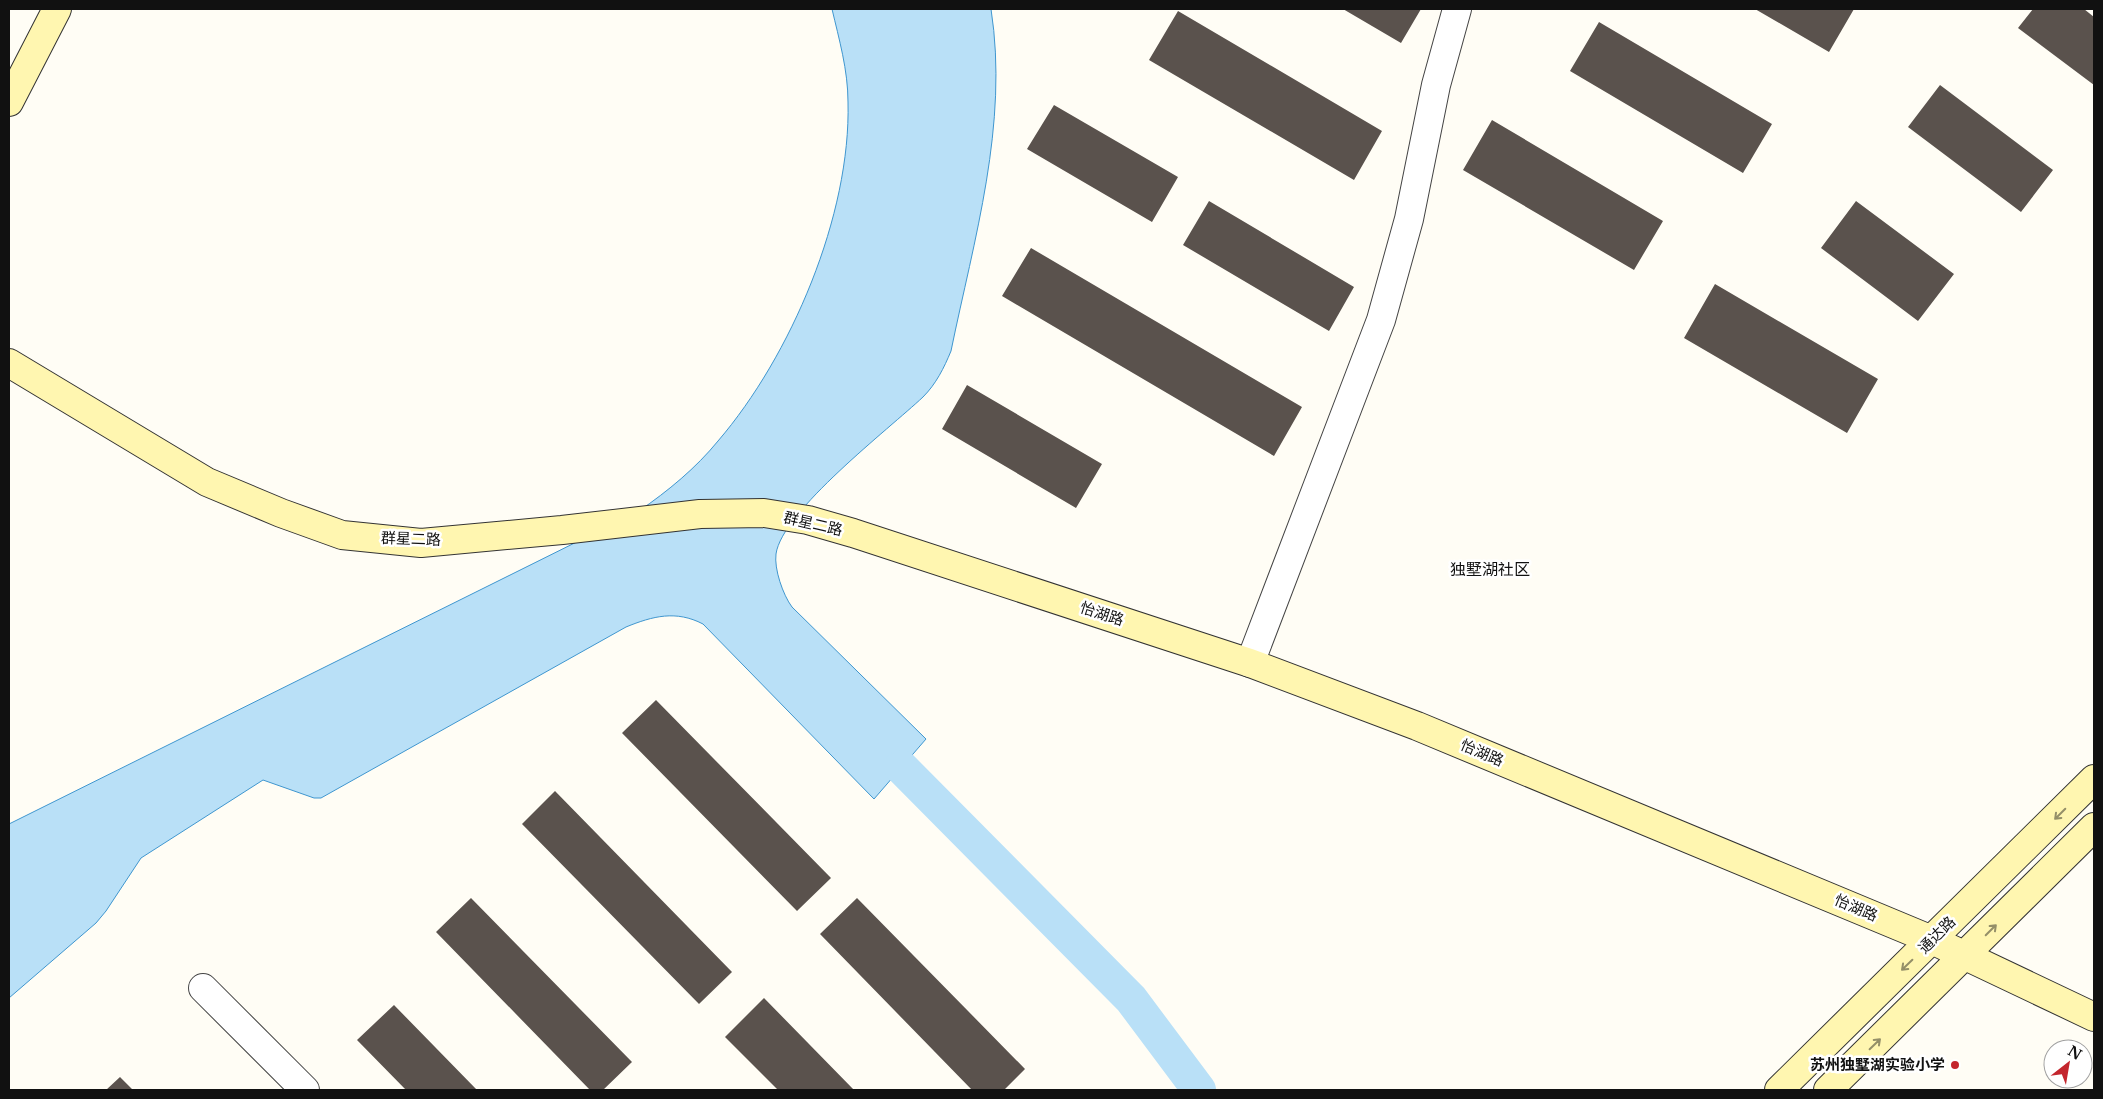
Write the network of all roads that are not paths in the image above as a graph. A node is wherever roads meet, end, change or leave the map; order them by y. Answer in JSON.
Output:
{"nodes":[{"id":1,"x":57,"y":9,"type":"edge"},
{"id":2,"x":1457,"y":9,"type":"edge"},
{"id":3,"x":9,"y":102,"type":"edge"},
{"id":4,"x":9,"y":362,"type":"edge"},
{"id":5,"x":853,"y":533,"type":"joint"},
{"id":6,"x":1250,"y":663,"type":"junction"},
{"id":7,"x":2094,"y":779,"type":"edge"},
{"id":8,"x":2094,"y":827,"type":"edge"},
{"id":9,"x":1932,"y":940,"type":"junction"},
{"id":10,"x":1965,"y":955,"type":"junction"},
{"id":11,"x":203,"y":988,"type":"dead end"},
{"id":12,"x":2094,"y":1017,"type":"edge"},
{"id":13,"x":305,"y":1090,"type":"edge"},
{"id":14,"x":1779,"y":1090,"type":"edge"},
{"id":15,"x":1828,"y":1090,"type":"edge"}],
"edges":[{"from":1,"to":3,"type":"street"},
{"from":2,"to":6,"type":"street"},
{"from":4,"to":5,"type":"street","name":"群星二路"},
{"from":5,"to":6,"type":"street","name":"怡湖路"},
{"from":6,"to":9,"type":"street","name":"怡湖路"},
{"from":7,"to":9,"type":"street","name":"通达路","one_way":true},
{"from":10,"to":8,"type":"street","one_way":true},
{"from":9,"to":10,"type":"street","name":"怡湖路"},
{"from":9,"to":14,"type":"street","name":"通达路","one_way":true},
{"from":10,"to":12,"type":"street","name":"怡湖路"},
{"from":15,"to":10,"type":"street","one_way":true},
{"from":11,"to":13,"type":"street"}]}
